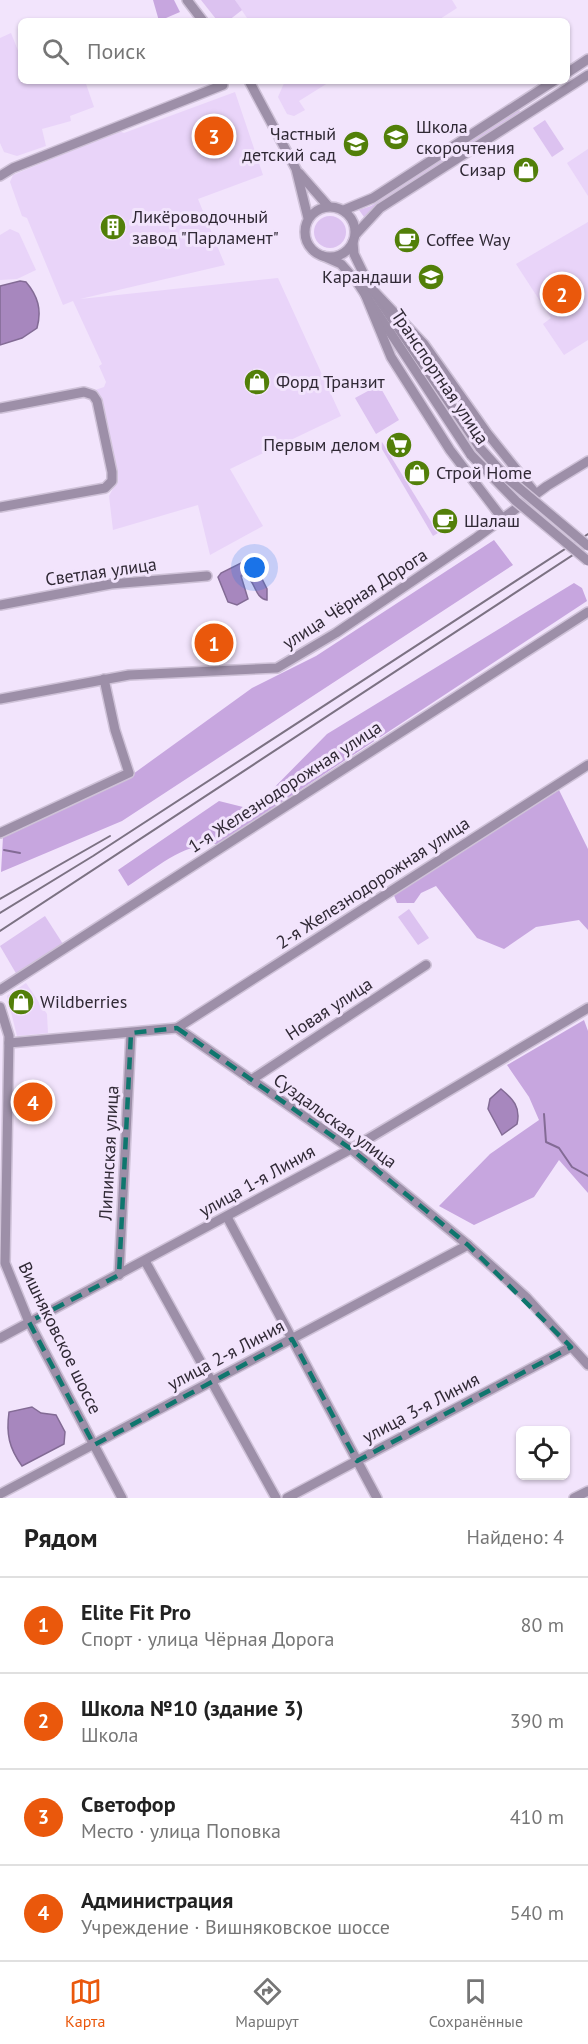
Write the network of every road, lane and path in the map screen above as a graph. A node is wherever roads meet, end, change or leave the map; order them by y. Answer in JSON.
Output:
{"nodes":[{"id":1,"x":187,"y":0,"type":"edge"},
{"id":2,"x":201,"y":18,"type":"edge"},
{"id":3,"x":588,"y":59,"type":"edge"},
{"id":4,"x":570,"y":70,"type":"edge"},
{"id":5,"x":588,"y":75,"type":"edge"},
{"id":6,"x":251,"y":84,"type":"edge"},
{"id":7,"x":549,"y":84,"type":"edge"},
{"id":8,"x":223,"y":85,"type":"dead end"},
{"id":9,"x":296,"y":169,"type":"junction"},
{"id":10,"x":0,"y":176,"type":"edge"},
{"id":11,"x":328,"y":206,"type":"junction"},
{"id":12,"x":344,"y":210,"type":"junction"},
{"id":13,"x":308,"y":218,"type":"junction"},
{"id":14,"x":355,"y":238,"type":"junction"},
{"id":15,"x":323,"y":256,"type":"junction"},
{"id":16,"x":369,"y":292,"type":"junction"},
{"id":17,"x":0,"y":408,"type":"edge"},
{"id":18,"x":588,"y":461,"type":"edge"},
{"id":19,"x":536,"y":494,"type":"junction"},
{"id":20,"x":0,"y":507,"type":"edge"},
{"id":21,"x":502,"y":518,"type":"junction"},
{"id":22,"x":588,"y":546,"type":"edge"},
{"id":23,"x":588,"y":561,"type":"edge"},
{"id":24,"x":207,"y":576,"type":"dead end"},
{"id":25,"x":0,"y":605,"type":"edge"},
{"id":26,"x":588,"y":612,"type":"edge"},
{"id":27,"x":104,"y":679,"type":"junction"},
{"id":28,"x":0,"y":699,"type":"edge"},
{"id":29,"x":588,"y":765,"type":"edge"},
{"id":30,"x":0,"y":833,"type":"edge"},
{"id":31,"x":426,"y":966,"type":"dead end"},
{"id":32,"x":0,"y":990,"type":"edge"},
{"id":33,"x":0,"y":1006,"type":"edge"},
{"id":34,"x":588,"y":1008,"type":"edge"},
{"id":35,"x":177,"y":1028,"type":"junction"},
{"id":36,"x":131,"y":1033,"type":"junction"},
{"id":37,"x":9,"y":1043,"type":"junction"},
{"id":38,"x":251,"y":1080,"type":"junction"},
{"id":39,"x":351,"y":1149,"type":"junction"},
{"id":40,"x":227,"y":1217,"type":"junction"},
{"id":41,"x":468,"y":1245,"type":"junction"},
{"id":42,"x":145,"y":1261,"type":"junction"},
{"id":43,"x":119,"y":1275,"type":"junction"},
{"id":44,"x":29,"y":1322,"type":"junction"},
{"id":45,"x":0,"y":1338,"type":"edge"},
{"id":46,"x":292,"y":1339,"type":"junction"},
{"id":47,"x":571,"y":1347,"type":"junction"},
{"id":48,"x":588,"y":1365,"type":"edge"},
{"id":49,"x":211,"y":1382,"type":"junction"},
{"id":50,"x":94,"y":1445,"type":"junction"},
{"id":51,"x":357,"y":1461,"type":"junction"},
{"id":52,"x":588,"y":1491,"type":"edge"},
{"id":53,"x":0,"y":1494,"type":"edge"},
{"id":54,"x":122,"y":1498,"type":"edge"},
{"id":55,"x":276,"y":1498,"type":"edge"},
{"id":56,"x":287,"y":1498,"type":"edge"},
{"id":57,"x":377,"y":1498,"type":"edge"},
{"id":58,"x":574,"y":1498,"type":"edge"}],
"edges":[{"from":1,"to":2,"type":"street"},
{"from":3,"to":4,"type":"street"},
{"from":5,"to":14,"type":"street"},
{"from":6,"to":9,"type":"street"},
{"from":7,"to":12,"type":"street"},
{"from":8,"to":10,"type":"street"},
{"from":9,"to":11,"type":"street"},
{"from":9,"to":13,"type":"street"},
{"from":11,"to":12,"type":"street"},
{"from":11,"to":13,"type":"street"},
{"from":12,"to":14,"type":"street"},
{"from":13,"to":15,"type":"street"},
{"from":14,"to":15,"type":"street"},
{"from":14,"to":16,"type":"street","name":"Транспортная улица"},
{"from":15,"to":16,"type":"street","name":"Транспортная улица"},
{"from":16,"to":19,"type":"street"},
{"from":16,"to":21,"type":"street"},
{"from":16,"to":22,"type":"street","name":"Транспортная улица","bridge":true},
{"from":16,"to":23,"type":"street","name":"Транспортная улица","bridge":true},
{"from":17,"to":20,"type":"street"},
{"from":18,"to":19,"type":"street","name":"улица Чёрная Дорога"},
{"from":19,"to":21,"type":"street","name":"улица Чёрная Дорога"},
{"from":21,"to":27,"type":"street","name":"улица Чёрная Дорога"},
{"from":24,"to":25,"type":"street","name":"Светлая улица"},
{"from":26,"to":32,"type":"street","name":"1-я Железнодорожная улица"},
{"from":27,"to":28,"type":"street","name":"улица Чёрная Дорога"},
{"from":27,"to":30,"type":"street"},
{"from":29,"to":35,"type":"street","name":"2-я Железнодорожная улица"},
{"from":31,"to":38,"type":"street","name":"Новая улица"},
{"from":33,"to":37,"type":"street","name":"Вишняковское шоссе"},
{"from":34,"to":39,"type":"street","name":"улица 1-я Линия"},
{"from":35,"to":36,"type":"street"},
{"from":35,"to":38,"type":"street","name":"Суздальская улица"},
{"from":36,"to":37,"type":"street"},
{"from":36,"to":43,"type":"street","name":"Липинская улица"},
{"from":37,"to":44,"type":"street","name":"Вишняковское шоссе"},
{"from":38,"to":39,"type":"street","name":"Суздальская улица"},
{"from":39,"to":40,"type":"street","name":"улица 1-я Линия"},
{"from":39,"to":41,"type":"street","name":"Суздальская улица"},
{"from":40,"to":42,"type":"street","name":"улица 1-я Линия"},
{"from":40,"to":46,"type":"street"},
{"from":41,"to":46,"type":"street","name":"улица 2-я Линия"},
{"from":41,"to":47,"type":"street","name":"Суздальская улица"},
{"from":42,"to":43,"type":"street","name":"улица 1-я Линия"},
{"from":42,"to":49,"type":"street"},
{"from":43,"to":44,"type":"street","name":"улица 1-я Линия"},
{"from":44,"to":45,"type":"street","name":"улица 1-я Линия"},
{"from":44,"to":50,"type":"street","name":"Вишняковское шоссе"},
{"from":46,"to":49,"type":"street","name":"улица 2-я Линия"},
{"from":46,"to":51,"type":"street"},
{"from":47,"to":48,"type":"street","name":"Суздальская улица"},
{"from":47,"to":51,"type":"street","name":"улица 3-я Линия"},
{"from":49,"to":50,"type":"street","name":"улица 2-я Линия"},
{"from":49,"to":55,"type":"street"},
{"from":50,"to":53,"type":"street","name":"улица 2-я Линия"},
{"from":50,"to":54,"type":"street","name":"Вишняковское шоссе"},
{"from":51,"to":56,"type":"street","name":"улица 3-я Линия"},
{"from":51,"to":57,"type":"street"},
{"from":52,"to":58,"type":"street"}]}
